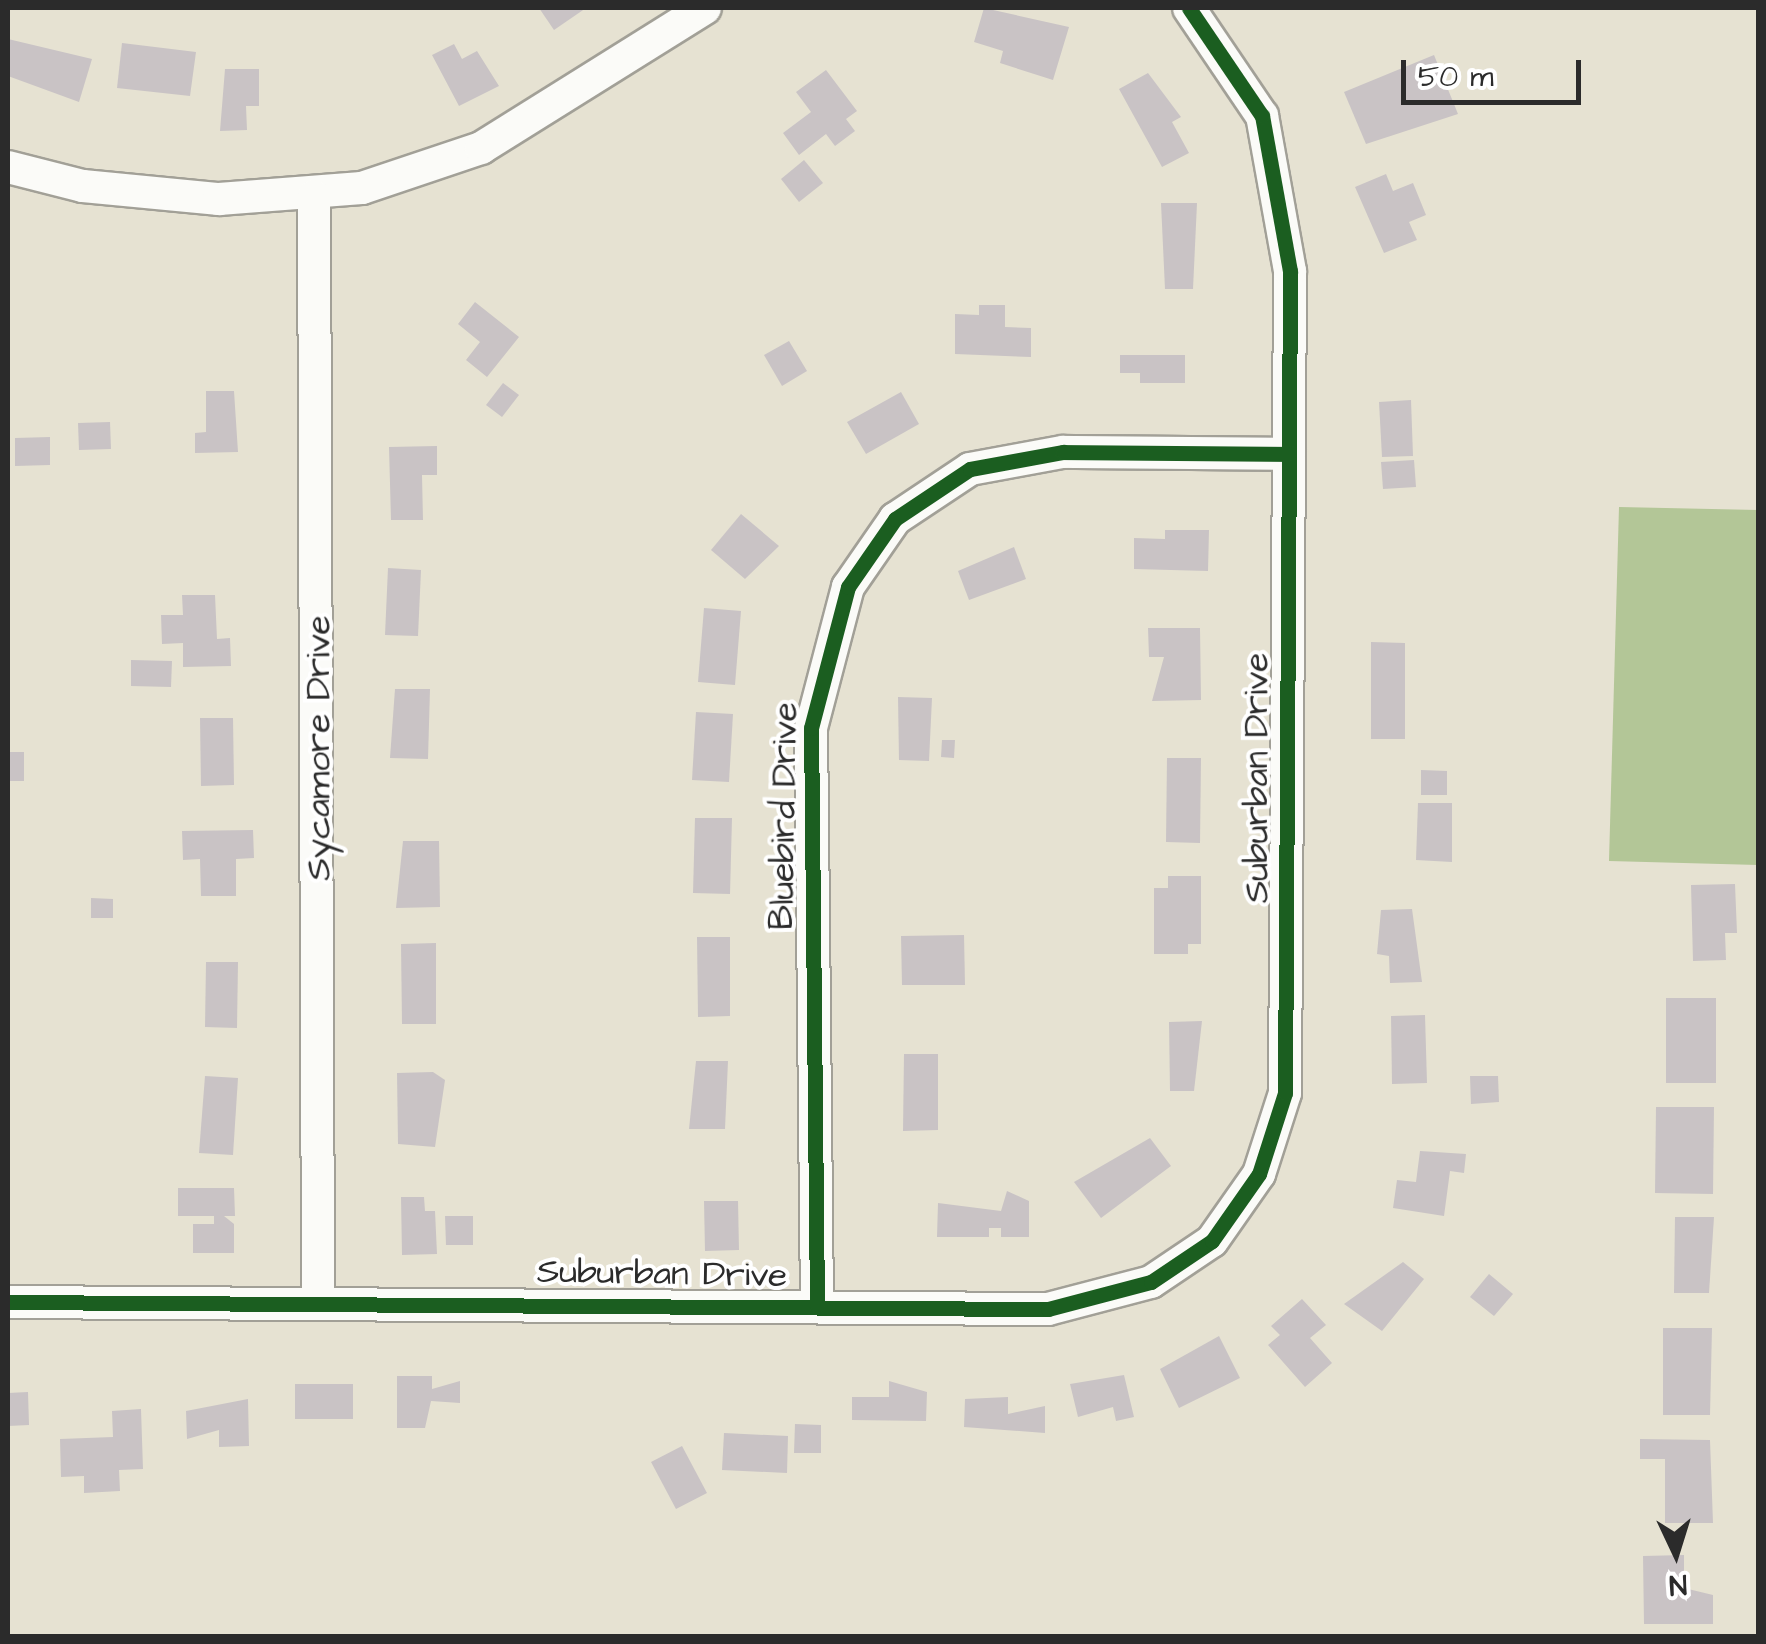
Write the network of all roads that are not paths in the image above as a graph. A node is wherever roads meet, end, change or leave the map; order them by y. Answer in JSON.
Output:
{"nodes":[{"id":1,"x":706,"y":8,"type":"edge"},
{"id":2,"x":1189,"y":8,"type":"edge"},
{"id":3,"x":8,"y":167,"type":"edge"},
{"id":4,"x":314,"y":196,"type":"junction"},
{"id":5,"x":1289,"y":454,"type":"junction"},
{"id":6,"x":318,"y":1300,"type":"junction"},
{"id":7,"x":8,"y":1302,"type":"edge"},
{"id":8,"x":818,"y":1306,"type":"junction"}],
"edges":[{"from":1,"to":4,"type":"street"},
{"from":2,"to":5,"type":"street","name":"Suburban Drive"},
{"from":3,"to":4,"type":"street"},
{"from":4,"to":6,"type":"street","name":"Sycamore Drive"},
{"from":5,"to":8,"type":"street","name":"Suburban Drive"},
{"from":5,"to":8,"type":"street","name":"Bluebird Drive"},
{"from":6,"to":7,"type":"street","name":"Suburban Drive"},
{"from":6,"to":8,"type":"street","name":"Suburban Drive"}]}
